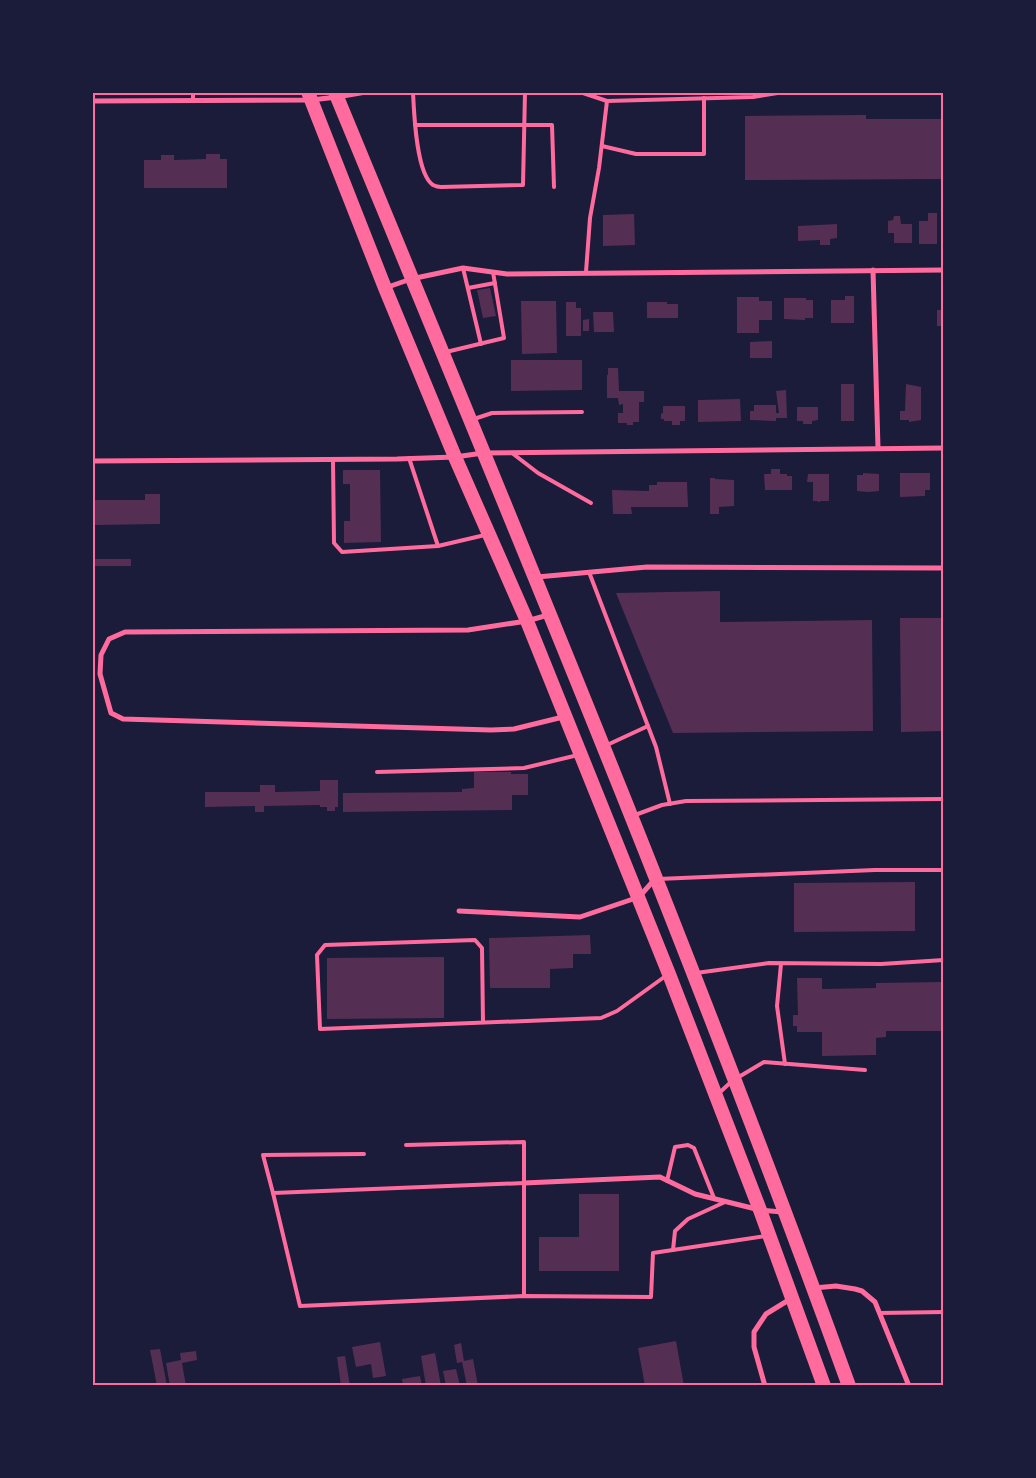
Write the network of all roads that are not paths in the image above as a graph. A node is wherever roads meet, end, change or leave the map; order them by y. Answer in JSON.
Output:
{"nodes":[{"id":1,"x":193,"y":92,"type":"edge"},
{"id":2,"x":366,"y":92,"type":"edge"},
{"id":3,"x":413,"y":92,"type":"edge"},
{"id":4,"x":525,"y":92,"type":"edge"},
{"id":5,"x":580,"y":92,"type":"edge"},
{"id":6,"x":784,"y":92,"type":"edge"},
{"id":7,"x":336,"y":95,"type":"edge"},
{"id":8,"x":310,"y":96,"type":"edge"},
{"id":9,"x":704,"y":98,"type":"junction"},
{"id":10,"x":193,"y":100,"type":"junction"},
{"id":11,"x":92,"y":101,"type":"edge"},
{"id":12,"x":607,"y":101,"type":"junction"},
{"id":13,"x":524,"y":124,"type":"junction"},
{"id":14,"x":415,"y":125,"type":"junction"},
{"id":15,"x":602,"y":146,"type":"junction"},
{"id":16,"x":554,"y":187,"type":"dead end"},
{"id":17,"x":463,"y":268,"type":"junction"},
{"id":18,"x":873,"y":270,"type":"junction"},
{"id":19,"x":944,"y":270,"type":"edge"},
{"id":20,"x":493,"y":272,"type":"junction"},
{"id":21,"x":586,"y":272,"type":"junction"},
{"id":22,"x":411,"y":279,"type":"junction"},
{"id":23,"x":495,"y":283,"type":"junction"},
{"id":24,"x":385,"y":288,"type":"junction"},
{"id":25,"x":468,"y":288,"type":"junction"},
{"id":26,"x":481,"y":344,"type":"junction"},
{"id":27,"x":442,"y":354,"type":"junction"},
{"id":28,"x":582,"y":412,"type":"dead end"},
{"id":29,"x":469,"y":420,"type":"junction"},
{"id":30,"x":878,"y":448,"type":"junction"},
{"id":31,"x":944,"y":448,"type":"edge"},
{"id":32,"x":483,"y":453,"type":"junction"},
{"id":33,"x":512,"y":453,"type":"junction"},
{"id":34,"x":455,"y":457,"type":"junction"},
{"id":35,"x":410,"y":458,"type":"junction"},
{"id":36,"x":333,"y":460,"type":"junction"},
{"id":37,"x":92,"y":461,"type":"edge"},
{"id":38,"x":591,"y":503,"type":"dead end"},
{"id":39,"x":489,"y":534,"type":"junction"},
{"id":40,"x":438,"y":546,"type":"junction"},
{"id":41,"x":944,"y":568,"type":"edge"},
{"id":42,"x":589,"y":572,"type":"junction"},
{"id":43,"x":534,"y":577,"type":"junction"},
{"id":44,"x":550,"y":615,"type":"junction"},
{"id":45,"x":527,"y":621,"type":"junction"},
{"id":46,"x":566,"y":716,"type":"junction"},
{"id":47,"x":648,"y":726,"type":"junction"},
{"id":48,"x":602,"y":747,"type":"junction"},
{"id":49,"x":581,"y":754,"type":"junction"},
{"id":50,"x":377,"y":772,"type":"dead end"},
{"id":51,"x":944,"y":799,"type":"edge"},
{"id":52,"x":670,"y":804,"type":"junction"},
{"id":53,"x":630,"y":817,"type":"junction"},
{"id":54,"x":944,"y":870,"type":"edge"},
{"id":55,"x":655,"y":879,"type":"junction"},
{"id":56,"x":639,"y":897,"type":"junction"},
{"id":57,"x":459,"y":911,"type":"dead end"},
{"id":58,"x":944,"y":960,"type":"edge"},
{"id":59,"x":781,"y":964,"type":"junction"},
{"id":60,"x":694,"y":973,"type":"junction"},
{"id":61,"x":669,"y":974,"type":"junction"},
{"id":62,"x":483,"y":1022,"type":"junction"},
{"id":63,"x":785,"y":1064,"type":"junction"},
{"id":64,"x":865,"y":1070,"type":"dead end"},
{"id":65,"x":735,"y":1079,"type":"junction"},
{"id":66,"x":715,"y":1096,"type":"junction"},
{"id":67,"x":406,"y":1145,"type":"dead end"},
{"id":68,"x":364,"y":1154,"type":"dead end"},
{"id":69,"x":667,"y":1181,"type":"junction"},
{"id":70,"x":524,"y":1183,"type":"junction"},
{"id":71,"x":273,"y":1193,"type":"junction"},
{"id":72,"x":714,"y":1198,"type":"junction"},
{"id":73,"x":726,"y":1202,"type":"junction"},
{"id":74,"x":760,"y":1210,"type":"junction"},
{"id":75,"x":785,"y":1212,"type":"junction"},
{"id":76,"x":769,"y":1236,"type":"junction"},
{"id":77,"x":673,"y":1250,"type":"junction"},
{"id":78,"x":814,"y":1288,"type":"junction"},
{"id":79,"x":524,"y":1296,"type":"junction"},
{"id":80,"x":792,"y":1298,"type":"junction"},
{"id":81,"x":944,"y":1312,"type":"edge"},
{"id":82,"x":880,"y":1313,"type":"junction"},
{"id":83,"x":765,"y":1386,"type":"edge"},
{"id":84,"x":824,"y":1386,"type":"edge"},
{"id":85,"x":849,"y":1386,"type":"edge"},
{"id":86,"x":909,"y":1386,"type":"edge"}],
"edges":[{"from":1,"to":10,"type":"lane"},
{"from":2,"to":7,"type":"street"},
{"from":3,"to":14,"type":"lane"},
{"from":4,"to":13,"type":"lane"},
{"from":5,"to":12,"type":"lane"},
{"from":6,"to":9,"type":"lane"},
{"from":7,"to":8,"type":"street"},
{"from":7,"to":22,"type":"highway"},
{"from":8,"to":10,"type":"street"},
{"from":8,"to":24,"type":"highway"},
{"from":9,"to":12,"type":"lane"},
{"from":9,"to":15,"type":"lane"},
{"from":10,"to":11,"type":"street"},
{"from":12,"to":15,"type":"lane"},
{"from":13,"to":14,"type":"lane"},
{"from":13,"to":14,"type":"lane"},
{"from":13,"to":16,"type":"lane"},
{"from":15,"to":21,"type":"lane"},
{"from":17,"to":20,"type":"street"},
{"from":17,"to":22,"type":"street"},
{"from":17,"to":25,"type":"lane"},
{"from":18,"to":19,"type":"street"},
{"from":18,"to":21,"type":"street"},
{"from":18,"to":30,"type":"street"},
{"from":20,"to":21,"type":"street"},
{"from":20,"to":23,"type":"lane"},
{"from":22,"to":24,"type":"street"},
{"from":22,"to":27,"type":"highway"},
{"from":23,"to":25,"type":"lane"},
{"from":23,"to":26,"type":"lane"},
{"from":24,"to":34,"type":"highway"},
{"from":25,"to":26,"type":"lane"},
{"from":26,"to":27,"type":"lane"},
{"from":27,"to":29,"type":"highway"},
{"from":28,"to":29,"type":"lane"},
{"from":29,"to":32,"type":"highway"},
{"from":30,"to":31,"type":"street"},
{"from":30,"to":33,"type":"street"},
{"from":32,"to":33,"type":"street"},
{"from":32,"to":34,"type":"street"},
{"from":32,"to":43,"type":"highway"},
{"from":33,"to":38,"type":"lane"},
{"from":34,"to":35,"type":"street"},
{"from":34,"to":39,"type":"highway"},
{"from":35,"to":36,"type":"street"},
{"from":35,"to":40,"type":"lane"},
{"from":36,"to":37,"type":"street"},
{"from":36,"to":40,"type":"lane"},
{"from":39,"to":40,"type":"lane"},
{"from":39,"to":45,"type":"highway"},
{"from":41,"to":42,"type":"street"},
{"from":42,"to":43,"type":"street"},
{"from":42,"to":47,"type":"lane"},
{"from":43,"to":44,"type":"highway"},
{"from":44,"to":45,"type":"street"},
{"from":44,"to":48,"type":"highway"},
{"from":45,"to":46,"type":"highway"},
{"from":45,"to":46,"type":"street"},
{"from":46,"to":49,"type":"highway"},
{"from":47,"to":48,"type":"lane"},
{"from":47,"to":52,"type":"lane"},
{"from":48,"to":53,"type":"highway"},
{"from":49,"to":50,"type":"lane"},
{"from":49,"to":56,"type":"highway"},
{"from":51,"to":52,"type":"lane"},
{"from":52,"to":53,"type":"lane"},
{"from":53,"to":55,"type":"highway"},
{"from":54,"to":55,"type":"lane"},
{"from":55,"to":56,"type":"street"},
{"from":55,"to":60,"type":"highway"},
{"from":56,"to":57,"type":"street"},
{"from":56,"to":61,"type":"highway"},
{"from":58,"to":59,"type":"lane"},
{"from":59,"to":60,"type":"lane"},
{"from":59,"to":63,"type":"lane"},
{"from":60,"to":65,"type":"highway"},
{"from":61,"to":62,"type":"lane"},
{"from":61,"to":66,"type":"highway"},
{"from":62,"to":62,"type":"lane"},
{"from":63,"to":64,"type":"lane"},
{"from":63,"to":65,"type":"lane"},
{"from":65,"to":66,"type":"lane"},
{"from":65,"to":75,"type":"highway"},
{"from":66,"to":74,"type":"highway"},
{"from":67,"to":70,"type":"lane"},
{"from":68,"to":71,"type":"lane"},
{"from":69,"to":70,"type":"street"},
{"from":69,"to":72,"type":"street"},
{"from":69,"to":72,"type":"lane"},
{"from":70,"to":71,"type":"lane"},
{"from":70,"to":79,"type":"lane"},
{"from":71,"to":79,"type":"lane"},
{"from":72,"to":73,"type":"street"},
{"from":73,"to":74,"type":"street"},
{"from":73,"to":77,"type":"lane"},
{"from":74,"to":75,"type":"street"},
{"from":74,"to":76,"type":"highway"},
{"from":75,"to":78,"type":"highway"},
{"from":76,"to":77,"type":"lane"},
{"from":76,"to":80,"type":"highway"},
{"from":77,"to":79,"type":"lane"},
{"from":78,"to":82,"type":"street"},
{"from":78,"to":85,"type":"highway"},
{"from":80,"to":83,"type":"street"},
{"from":80,"to":84,"type":"highway"},
{"from":81,"to":82,"type":"lane"},
{"from":82,"to":86,"type":"street"}]}
